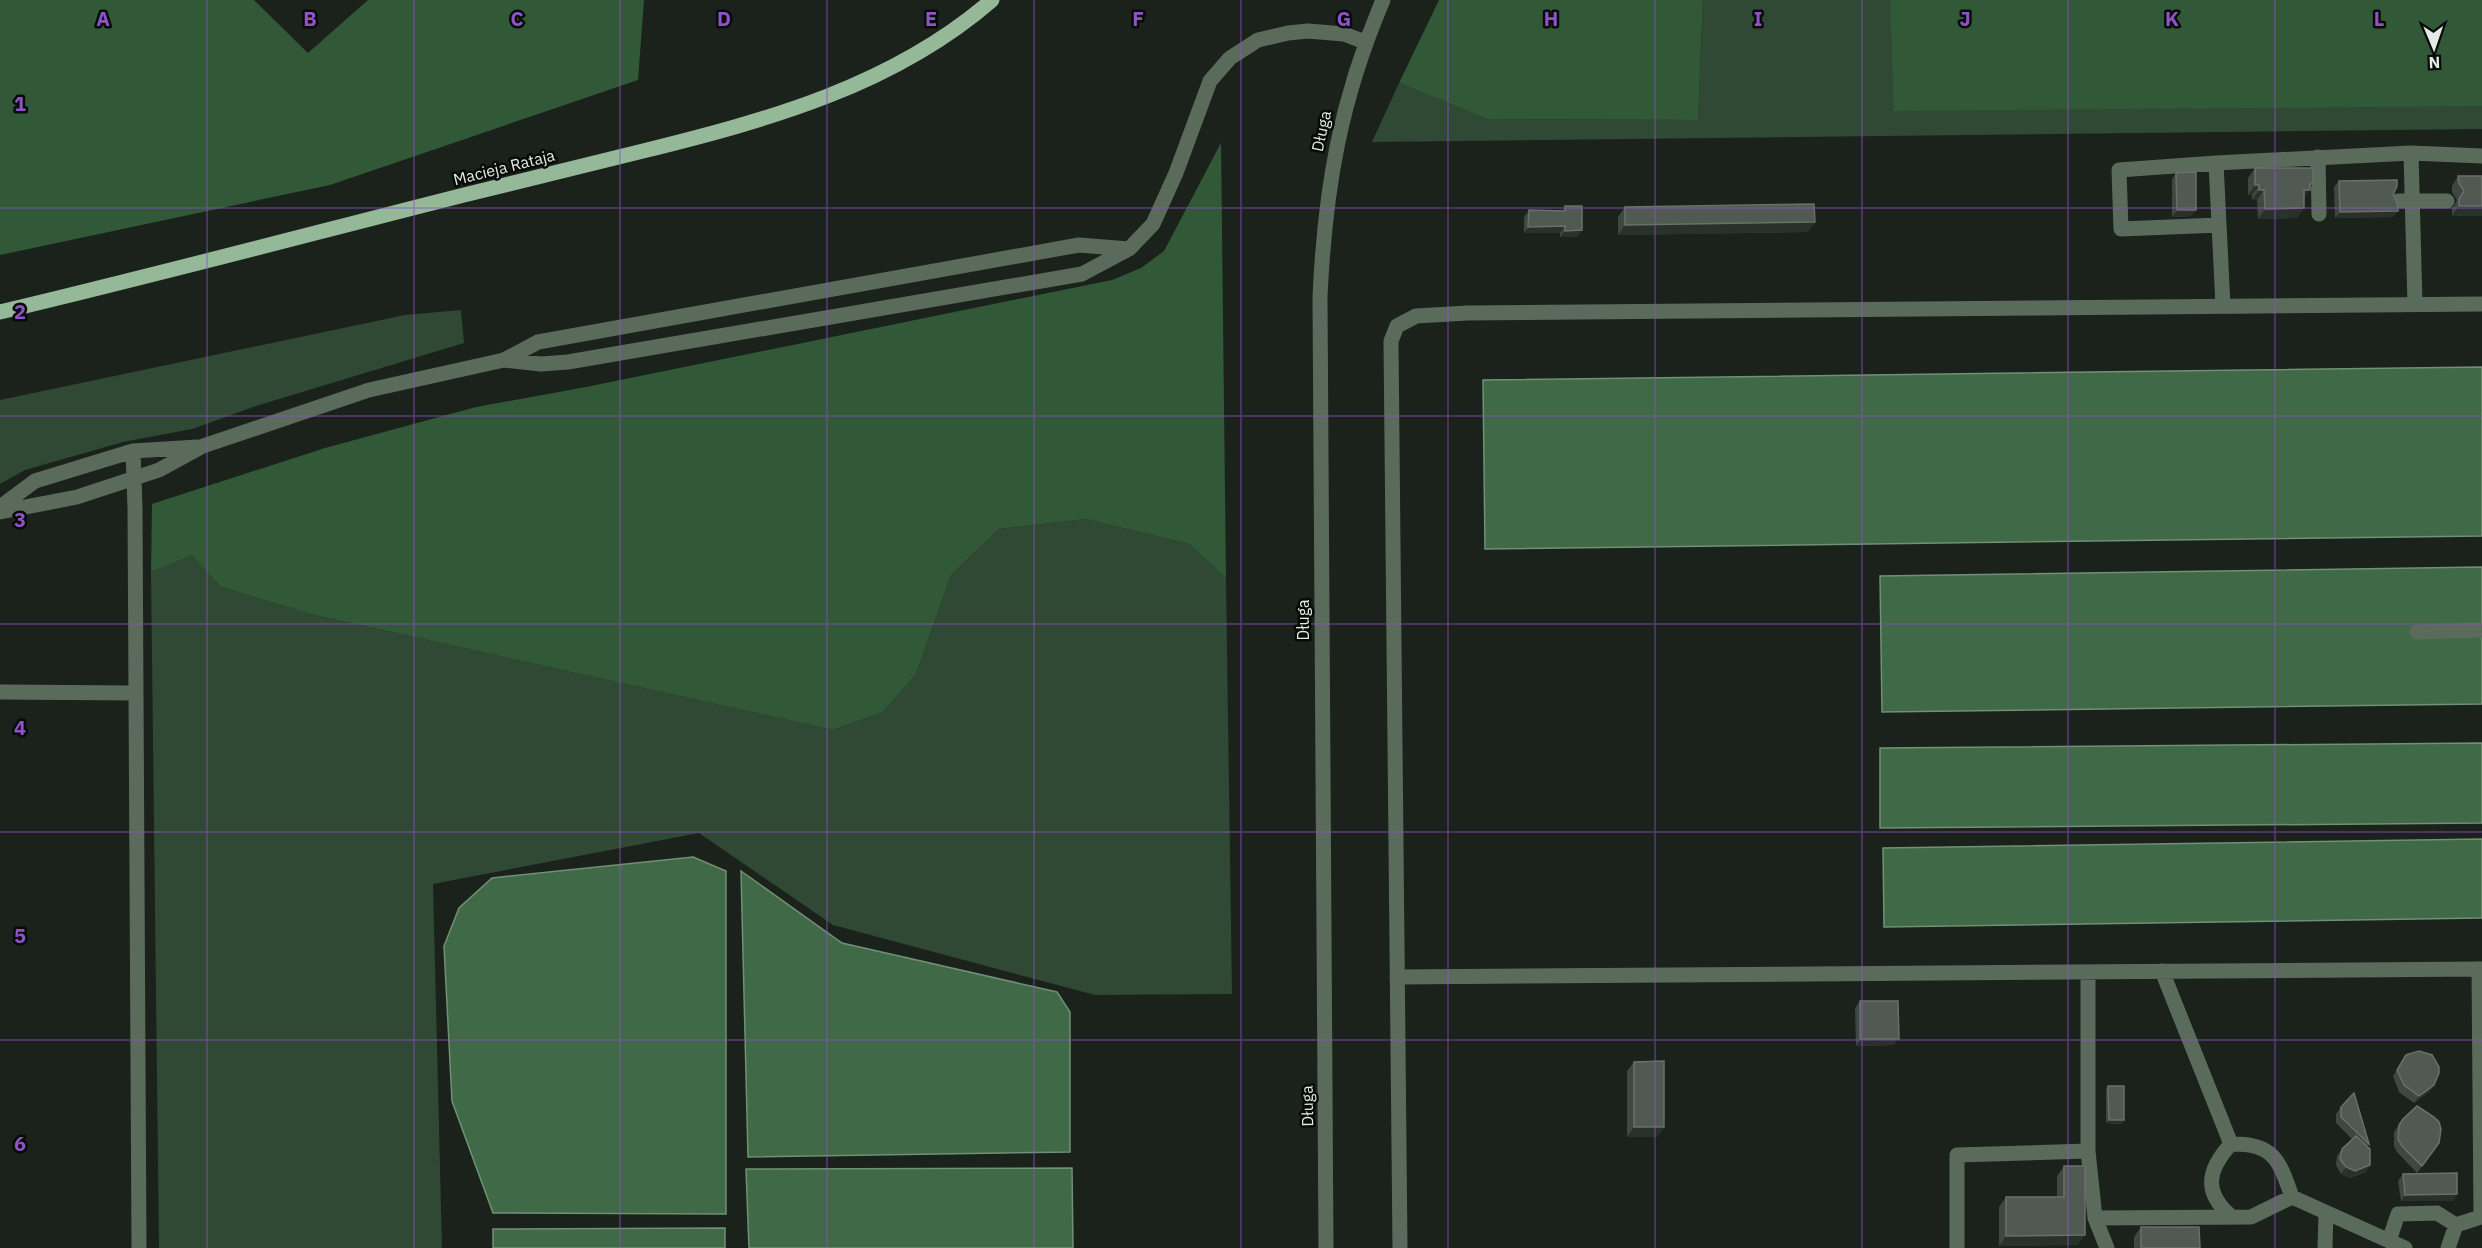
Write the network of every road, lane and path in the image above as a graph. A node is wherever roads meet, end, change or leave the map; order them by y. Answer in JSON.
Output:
{"nodes":[{"id":1,"x":992,"y":0,"type":"edge"},
{"id":2,"x":1383,"y":0,"type":"edge"},
{"id":3,"x":1365,"y":42,"type":"junction"},
{"id":4,"x":2411,"y":153,"type":"junction"},
{"id":5,"x":2482,"y":156,"type":"edge"},
{"id":6,"x":2318,"y":157,"type":"junction"},
{"id":7,"x":2216,"y":163,"type":"junction"},
{"id":8,"x":2405,"y":201,"type":"junction"},
{"id":9,"x":2447,"y":201,"type":"dead end"},
{"id":10,"x":2319,"y":214,"type":"dead end"},
{"id":11,"x":2219,"y":225,"type":"junction"},
{"id":12,"x":1129,"y":249,"type":"junction"},
{"id":13,"x":2482,"y":304,"type":"edge"},
{"id":14,"x":2415,"y":305,"type":"junction"},
{"id":15,"x":2223,"y":306,"type":"junction"},
{"id":16,"x":0,"y":312,"type":"edge"},
{"id":17,"x":504,"y":360,"type":"junction"},
{"id":18,"x":203,"y":446,"type":"junction"},
{"id":19,"x":133,"y":451,"type":"junction"},
{"id":20,"x":135,"y":478,"type":"junction"},
{"id":21,"x":0,"y":507,"type":"edge"},
{"id":22,"x":0,"y":512,"type":"edge"},
{"id":23,"x":2482,"y":630,"type":"edge"},
{"id":24,"x":2417,"y":632,"type":"dead end"},
{"id":25,"x":0,"y":692,"type":"edge"},
{"id":26,"x":136,"y":693,"type":"junction"},
{"id":27,"x":2481,"y":969,"type":"edge"},
{"id":28,"x":2162,"y":971,"type":"junction"},
{"id":29,"x":2088,"y":972,"type":"junction"},
{"id":30,"x":1397,"y":977,"type":"junction"},
{"id":31,"x":2231,"y":1143,"type":"junction"},
{"id":32,"x":2088,"y":1151,"type":"junction"},
{"id":33,"x":2292,"y":1197,"type":"junction"},
{"id":34,"x":2326,"y":1213,"type":"junction"},
{"id":35,"x":2232,"y":1217,"type":"junction"},
{"id":36,"x":2095,"y":1218,"type":"junction"},
{"id":37,"x":2456,"y":1225,"type":"junction"},
{"id":38,"x":2389,"y":1241,"type":"junction"},
{"id":39,"x":139,"y":1248,"type":"edge"},
{"id":40,"x":1326,"y":1248,"type":"edge"},
{"id":41,"x":1400,"y":1248,"type":"edge"},
{"id":42,"x":1957,"y":1248,"type":"edge"},
{"id":43,"x":2108,"y":1248,"type":"edge"},
{"id":44,"x":2325,"y":1248,"type":"edge"},
{"id":45,"x":2405,"y":1248,"type":"edge"},
{"id":46,"x":2448,"y":1248,"type":"edge"}],
"edges":[{"from":1,"to":16,"type":"main road","name":"Macieja Rataja"},
{"from":2,"to":3,"type":"street","name":"Długa"},
{"from":3,"to":12,"type":"street"},
{"from":3,"to":40,"type":"street","name":"Długa"},
{"from":4,"to":5,"type":"street"},
{"from":4,"to":6,"type":"street"},
{"from":4,"to":8,"type":"street"},
{"from":6,"to":7,"type":"street"},
{"from":6,"to":10,"type":"street"},
{"from":7,"to":11,"type":"street"},
{"from":7,"to":11,"type":"street"},
{"from":8,"to":9,"type":"street"},
{"from":8,"to":14,"type":"street"},
{"from":11,"to":15,"type":"street"},
{"from":12,"to":17,"type":"street"},
{"from":12,"to":17,"type":"street"},
{"from":13,"to":14,"type":"street"},
{"from":14,"to":15,"type":"street"},
{"from":15,"to":30,"type":"street"},
{"from":17,"to":18,"type":"street"},
{"from":18,"to":19,"type":"street"},
{"from":18,"to":20,"type":"street"},
{"from":19,"to":20,"type":"street"},
{"from":19,"to":21,"type":"street"},
{"from":20,"to":22,"type":"street"},
{"from":20,"to":26,"type":"street"},
{"from":23,"to":24,"type":"street"},
{"from":25,"to":26,"type":"street"},
{"from":26,"to":39,"type":"street"},
{"from":27,"to":28,"type":"street"},
{"from":27,"to":37,"type":"street"},
{"from":28,"to":29,"type":"street"},
{"from":28,"to":31,"type":"street"},
{"from":29,"to":30,"type":"street"},
{"from":29,"to":32,"type":"street"},
{"from":30,"to":41,"type":"street"},
{"from":31,"to":33,"type":"street"},
{"from":31,"to":35,"type":"street"},
{"from":32,"to":36,"type":"street"},
{"from":32,"to":42,"type":"street"},
{"from":33,"to":34,"type":"street"},
{"from":33,"to":35,"type":"street"},
{"from":34,"to":38,"type":"street"},
{"from":34,"to":44,"type":"street"},
{"from":35,"to":36,"type":"street"},
{"from":36,"to":43,"type":"street"},
{"from":37,"to":38,"type":"street"},
{"from":37,"to":46,"type":"street"},
{"from":38,"to":45,"type":"street"}]}
